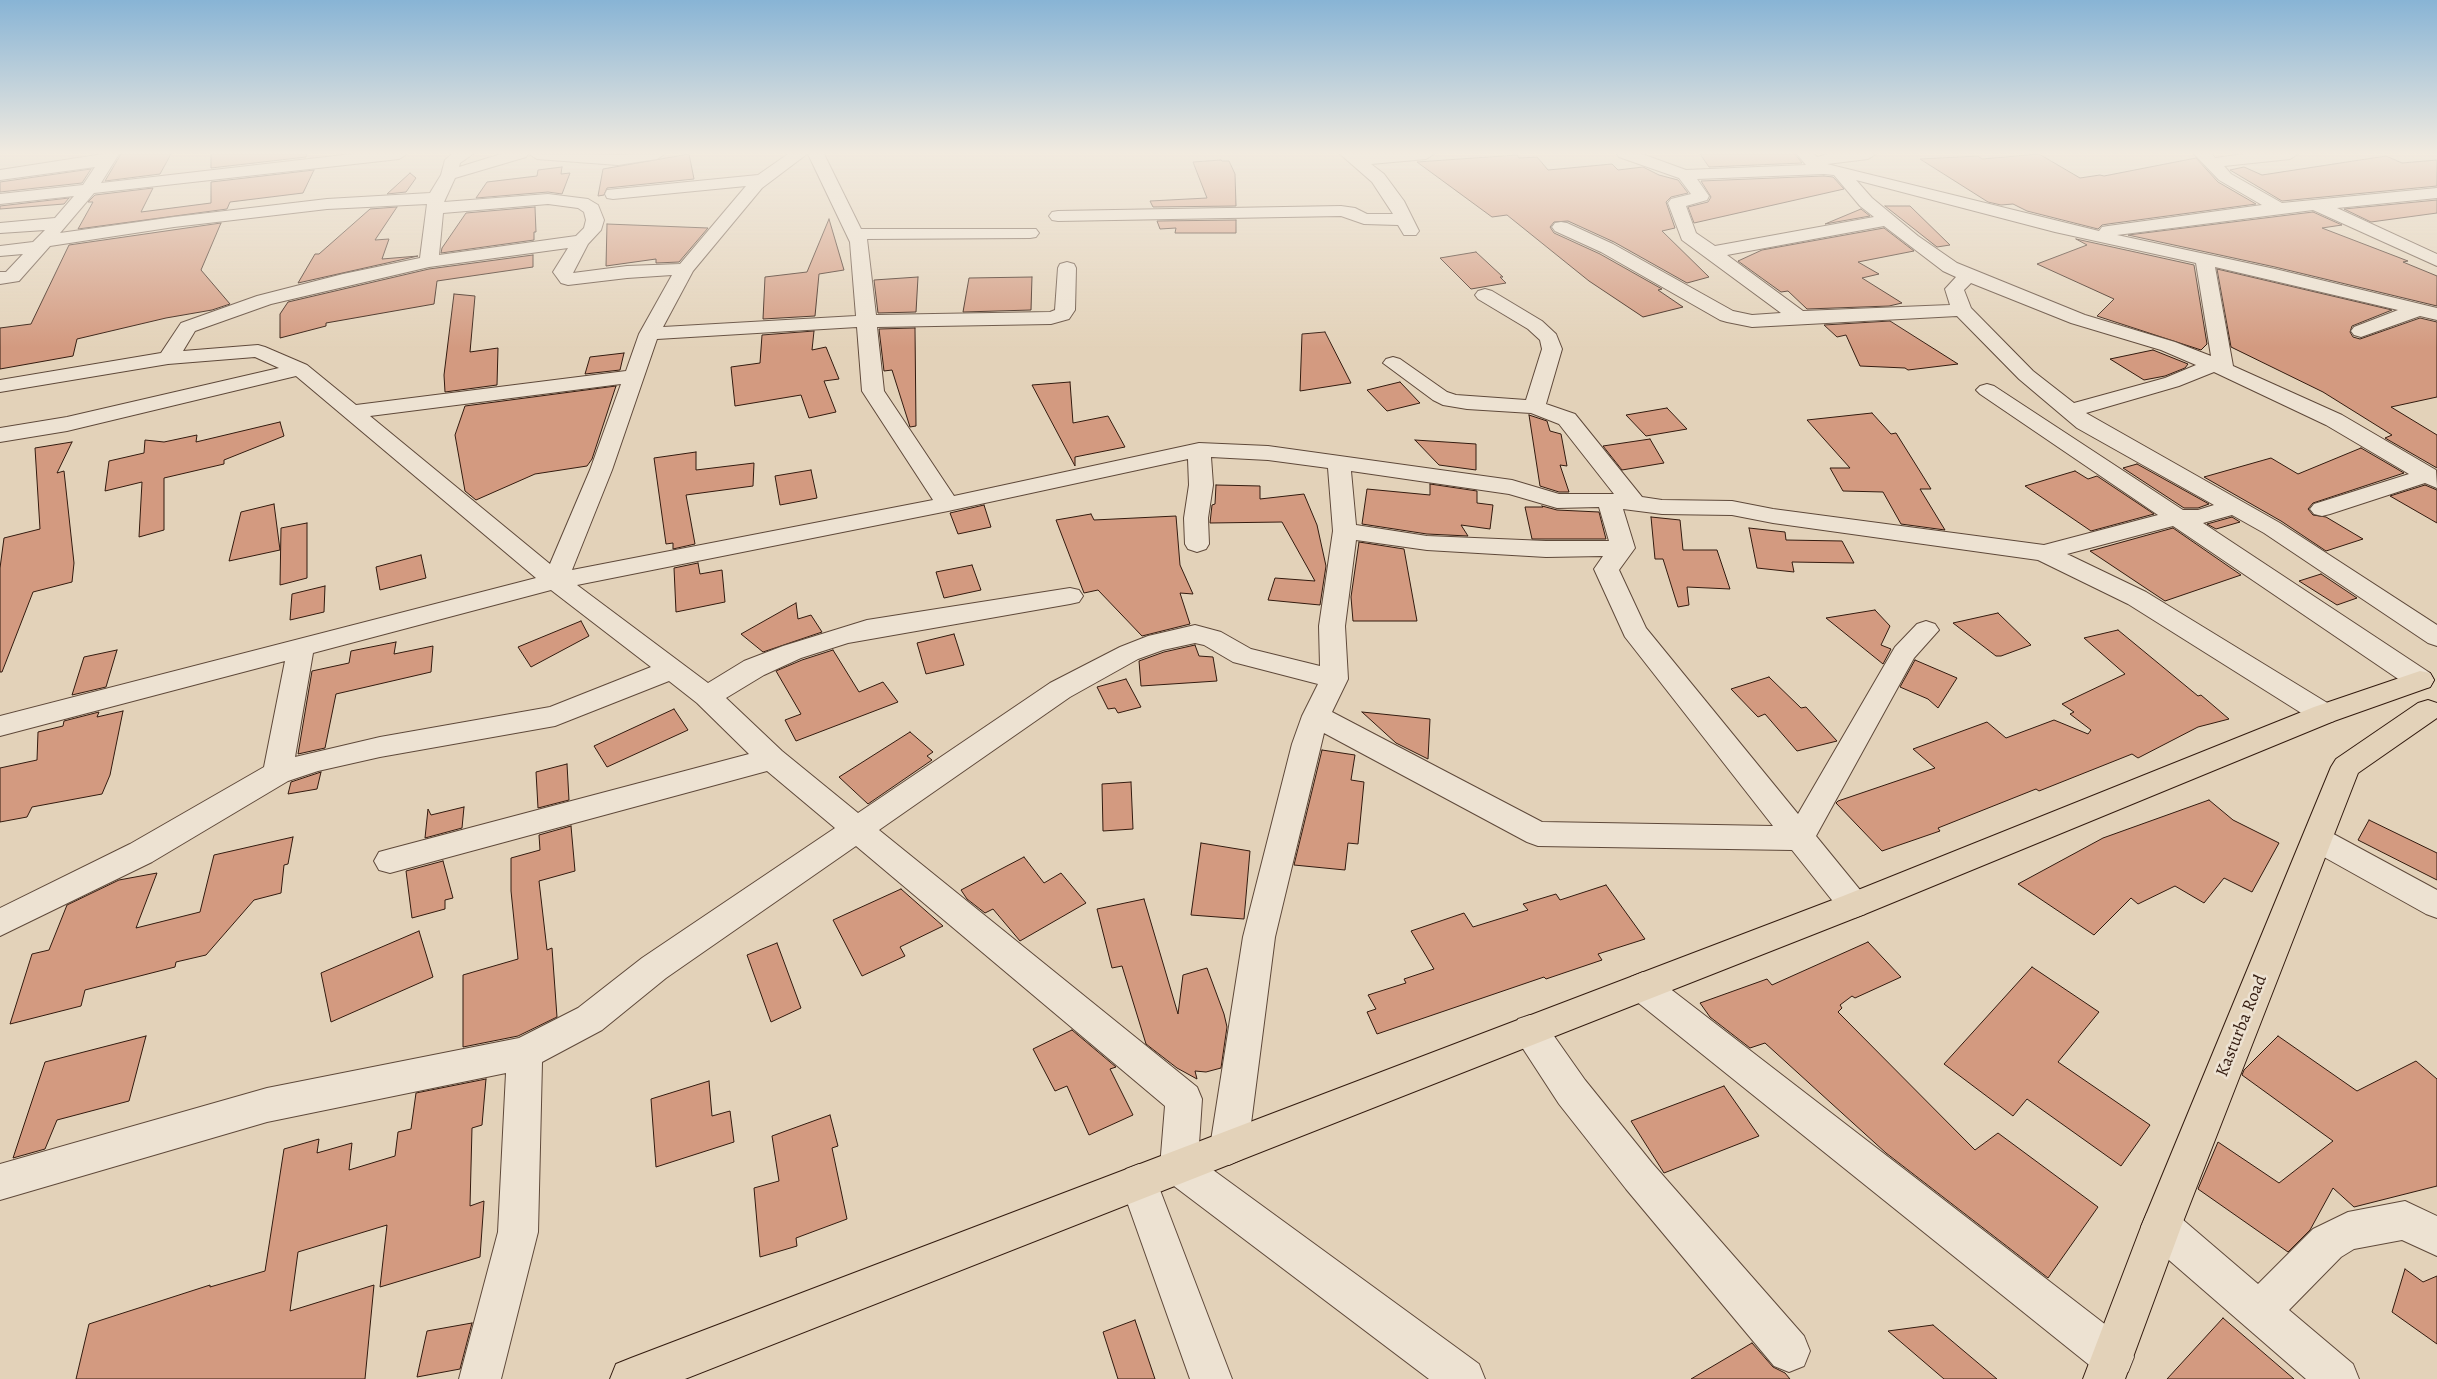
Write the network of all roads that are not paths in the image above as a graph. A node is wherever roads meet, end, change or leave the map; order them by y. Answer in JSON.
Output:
{"nodes":[{"id":1,"x":64,"y":218,"type":"edge"},
{"id":2,"x":216,"y":218,"type":"edge"},
{"id":3,"x":433,"y":218,"type":"edge"},
{"id":4,"x":595,"y":218,"type":"edge"},
{"id":5,"x":727,"y":218,"type":"edge"},
{"id":6,"x":847,"y":218,"type":"edge"},
{"id":7,"x":1363,"y":218,"type":"edge"},
{"id":8,"x":1403,"y":218,"type":"edge"},
{"id":9,"x":1682,"y":218,"type":"edge"},
{"id":10,"x":2026,"y":218,"type":"edge"},
{"id":11,"x":2205,"y":218,"type":"edge"},
{"id":12,"x":2346,"y":218,"type":"edge"},
{"id":13,"x":1888,"y":220,"type":"joint"},
{"id":14,"x":60,"y":223,"type":"junction"},
{"id":15,"x":1562,"y":227,"type":"dead end"},
{"id":16,"x":0,"y":228,"type":"edge"},
{"id":17,"x":1030,"y":233,"type":"dead end"},
{"id":18,"x":855,"y":234,"type":"junction"},
{"id":19,"x":2092,"y":234,"type":"junction"},
{"id":20,"x":581,"y":241,"type":"junction"},
{"id":21,"x":41,"y":244,"type":"junction"},
{"id":22,"x":0,"y":251,"type":"edge"},
{"id":23,"x":1712,"y":252,"type":"junction"},
{"id":24,"x":2205,"y":261,"type":"junction"},
{"id":25,"x":2437,"y":261,"type":"edge"},
{"id":26,"x":429,"y":262,"type":"junction"},
{"id":27,"x":1067,"y":268,"type":"dead end"},
{"id":28,"x":685,"y":269,"type":"junction"},
{"id":29,"x":1969,"y":275,"type":"junction"},
{"id":30,"x":0,"y":278,"type":"edge"},
{"id":31,"x":1485,"y":295,"type":"dead end"},
{"id":32,"x":1962,"y":310,"type":"junction"},
{"id":33,"x":2417,"y":310,"type":"junction"},
{"id":34,"x":2437,"y":314,"type":"edge"},
{"id":35,"x":1799,"y":317,"type":"junction"},
{"id":36,"x":866,"y":320,"type":"junction"},
{"id":37,"x":2361,"y":331,"type":"dead end"},
{"id":38,"x":649,"y":334,"type":"junction"},
{"id":39,"x":168,"y":358,"type":"junction"},
{"id":40,"x":1393,"y":362,"type":"dead end"},
{"id":41,"x":2218,"y":367,"type":"junction"},
{"id":42,"x":300,"y":369,"type":"junction"},
{"id":43,"x":634,"y":376,"type":"junction"},
{"id":44,"x":0,"y":386,"type":"edge"},
{"id":45,"x":1987,"y":390,"type":"dead end"},
{"id":46,"x":1534,"y":407,"type":"junction"},
{"id":47,"x":2070,"y":411,"type":"junction"},
{"id":48,"x":351,"y":412,"type":"junction"},
{"id":49,"x":0,"y":435,"type":"edge"},
{"id":50,"x":1199,"y":450,"type":"junction"},
{"id":51,"x":1339,"y":464,"type":"junction"},
{"id":52,"x":2433,"y":478,"type":"edge"},
{"id":53,"x":1621,"y":501,"type":"junction"},
{"id":54,"x":948,"y":504,"type":"junction"},
{"id":55,"x":2235,"y":507,"type":"junction"},
{"id":56,"x":2322,"y":509,"type":"dead end"},
{"id":57,"x":2175,"y":518,"type":"junction"},
{"id":58,"x":1345,"y":531,"type":"junction"},
{"id":59,"x":1197,"y":544,"type":"dead end"},
{"id":60,"x":1623,"y":548,"type":"junction"},
{"id":61,"x":2044,"y":553,"type":"junction"},
{"id":62,"x":555,"y":581,"type":"junction"},
{"id":63,"x":1070,"y":596,"type":"dead end"},
{"id":64,"x":1926,"y":630,"type":"dead end"},
{"id":65,"x":2437,"y":637,"type":"edge"},
{"id":66,"x":301,"y":646,"type":"junction"},
{"id":67,"x":673,"y":669,"type":"junction"},
{"id":68,"x":1334,"y":679,"type":"junction"},
{"id":69,"x":2430,"y":694,"type":"edge"},
{"id":70,"x":707,"y":696,"type":"junction"},
{"id":71,"x":2324,"y":714,"type":"junction"},
{"id":72,"x":1316,"y":716,"type":"junction"},
{"id":73,"x":0,"y":726,"type":"edge"},
{"id":74,"x":772,"y":759,"type":"junction"},
{"id":75,"x":278,"y":773,"type":"junction"},
{"id":76,"x":857,"y":829,"type":"junction"},
{"id":77,"x":1800,"y":838,"type":"junction"},
{"id":78,"x":2317,"y":839,"type":"junction"},
{"id":79,"x":390,"y":861,"type":"dead end"},
{"id":80,"x":1854,"y":905,"type":"junction"},
{"id":81,"x":2437,"y":905,"type":"edge"},
{"id":82,"x":0,"y":923,"type":"edge"},
{"id":83,"x":1643,"y":987,"type":"junction"},
{"id":84,"x":1530,"y":1030,"type":"junction"},
{"id":85,"x":525,"y":1053,"type":"junction"},
{"id":86,"x":1229,"y":1147,"type":"junction"},
{"id":87,"x":1179,"y":1167,"type":"junction"},
{"id":88,"x":0,"y":1182,"type":"edge"},
{"id":89,"x":1139,"y":1182,"type":"junction"},
{"id":90,"x":2161,"y":1227,"type":"junction"},
{"id":91,"x":2437,"y":1238,"type":"edge"},
{"id":92,"x":2260,"y":1312,"type":"junction"},
{"id":93,"x":1789,"y":1351,"type":"dead end"},
{"id":94,"x":2109,"y":1368,"type":"edge"},
{"id":95,"x":480,"y":1379,"type":"edge"},
{"id":96,"x":631,"y":1379,"type":"edge"},
{"id":97,"x":1212,"y":1379,"type":"edge"},
{"id":98,"x":1464,"y":1379,"type":"edge"},
{"id":99,"x":2338,"y":1379,"type":"edge"}],
"edges":[{"from":1,"to":14,"type":"street"},
{"from":2,"to":21,"type":"street"},
{"from":3,"to":26,"type":"street"},
{"from":4,"to":20,"type":"street"},
{"from":5,"to":28,"type":"street"},
{"from":6,"to":18,"type":"street"},
{"from":7,"to":8,"type":"street"},
{"from":9,"to":23,"type":"street"},
{"from":10,"to":19,"type":"street"},
{"from":11,"to":19,"type":"street"},
{"from":12,"to":25,"type":"street"},
{"from":13,"to":23,"type":"street"},
{"from":13,"to":29,"type":"street"},
{"from":14,"to":16,"type":"street"},
{"from":14,"to":21,"type":"street"},
{"from":15,"to":35,"type":"street"},
{"from":17,"to":18,"type":"street"},
{"from":18,"to":36,"type":"street"},
{"from":19,"to":24,"type":"street"},
{"from":20,"to":26,"type":"street"},
{"from":20,"to":28,"type":"street"},
{"from":21,"to":22,"type":"street"},
{"from":21,"to":30,"type":"street"},
{"from":23,"to":35,"type":"street"},
{"from":24,"to":33,"type":"street"},
{"from":24,"to":41,"type":"street"},
{"from":26,"to":39,"type":"street"},
{"from":27,"to":36,"type":"street"},
{"from":28,"to":38,"type":"street"},
{"from":29,"to":32,"type":"street"},
{"from":29,"to":41,"type":"street"},
{"from":31,"to":46,"type":"street"},
{"from":32,"to":35,"type":"street"},
{"from":32,"to":47,"type":"street"},
{"from":33,"to":34,"type":"street"},
{"from":33,"to":37,"type":"street"},
{"from":36,"to":38,"type":"street"},
{"from":36,"to":54,"type":"street"},
{"from":38,"to":43,"type":"street"},
{"from":39,"to":42,"type":"street"},
{"from":39,"to":44,"type":"street"},
{"from":40,"to":46,"type":"street"},
{"from":41,"to":47,"type":"street"},
{"from":41,"to":52,"type":"street"},
{"from":42,"to":48,"type":"street"},
{"from":42,"to":49,"type":"street"},
{"from":43,"to":48,"type":"street"},
{"from":43,"to":62,"type":"street"},
{"from":45,"to":57,"type":"street"},
{"from":46,"to":53,"type":"street"},
{"from":47,"to":55,"type":"street"},
{"from":48,"to":62,"type":"street"},
{"from":50,"to":51,"type":"street"},
{"from":50,"to":54,"type":"street"},
{"from":50,"to":59,"type":"street"},
{"from":51,"to":53,"type":"street"},
{"from":51,"to":58,"type":"street"},
{"from":52,"to":56,"type":"street"},
{"from":53,"to":60,"type":"street"},
{"from":53,"to":61,"type":"street"},
{"from":54,"to":62,"type":"street"},
{"from":55,"to":57,"type":"street"},
{"from":55,"to":65,"type":"street"},
{"from":57,"to":61,"type":"street"},
{"from":57,"to":69,"type":"street"},
{"from":58,"to":60,"type":"street"},
{"from":58,"to":68,"type":"street"},
{"from":60,"to":77,"type":"street"},
{"from":61,"to":71,"type":"street"},
{"from":62,"to":66,"type":"street"},
{"from":62,"to":67,"type":"street"},
{"from":63,"to":70,"type":"street"},
{"from":64,"to":77,"type":"street"},
{"from":66,"to":73,"type":"street"},
{"from":66,"to":75,"type":"street"},
{"from":67,"to":70,"type":"street"},
{"from":67,"to":75,"type":"street"},
{"from":68,"to":72,"type":"street"},
{"from":68,"to":76,"type":"street"},
{"from":69,"to":71,"type":"main road"},
{"from":69,"to":78,"type":"main road","name":"Kasturba Road"},
{"from":70,"to":74,"type":"street"},
{"from":71,"to":80,"type":"main road"},
{"from":72,"to":77,"type":"street"},
{"from":72,"to":86,"type":"street"},
{"from":74,"to":76,"type":"street"},
{"from":74,"to":79,"type":"street"},
{"from":75,"to":82,"type":"street"},
{"from":76,"to":85,"type":"street"},
{"from":76,"to":87,"type":"street"},
{"from":77,"to":80,"type":"street"},
{"from":78,"to":81,"type":"street"},
{"from":78,"to":90,"type":"main road","name":"Kasturba Road"},
{"from":80,"to":83,"type":"main road"},
{"from":83,"to":84,"type":"main road"},
{"from":83,"to":94,"type":"street"},
{"from":84,"to":86,"type":"main road"},
{"from":84,"to":93,"type":"street"},
{"from":85,"to":88,"type":"street"},
{"from":85,"to":95,"type":"street"},
{"from":86,"to":87,"type":"main road"},
{"from":87,"to":89,"type":"main road"},
{"from":87,"to":98,"type":"street"},
{"from":89,"to":96,"type":"main road"},
{"from":89,"to":97,"type":"street"},
{"from":90,"to":92,"type":"street"},
{"from":90,"to":94,"type":"main road","name":"Kasturba Road"},
{"from":91,"to":92,"type":"street"},
{"from":92,"to":99,"type":"street"}]}
